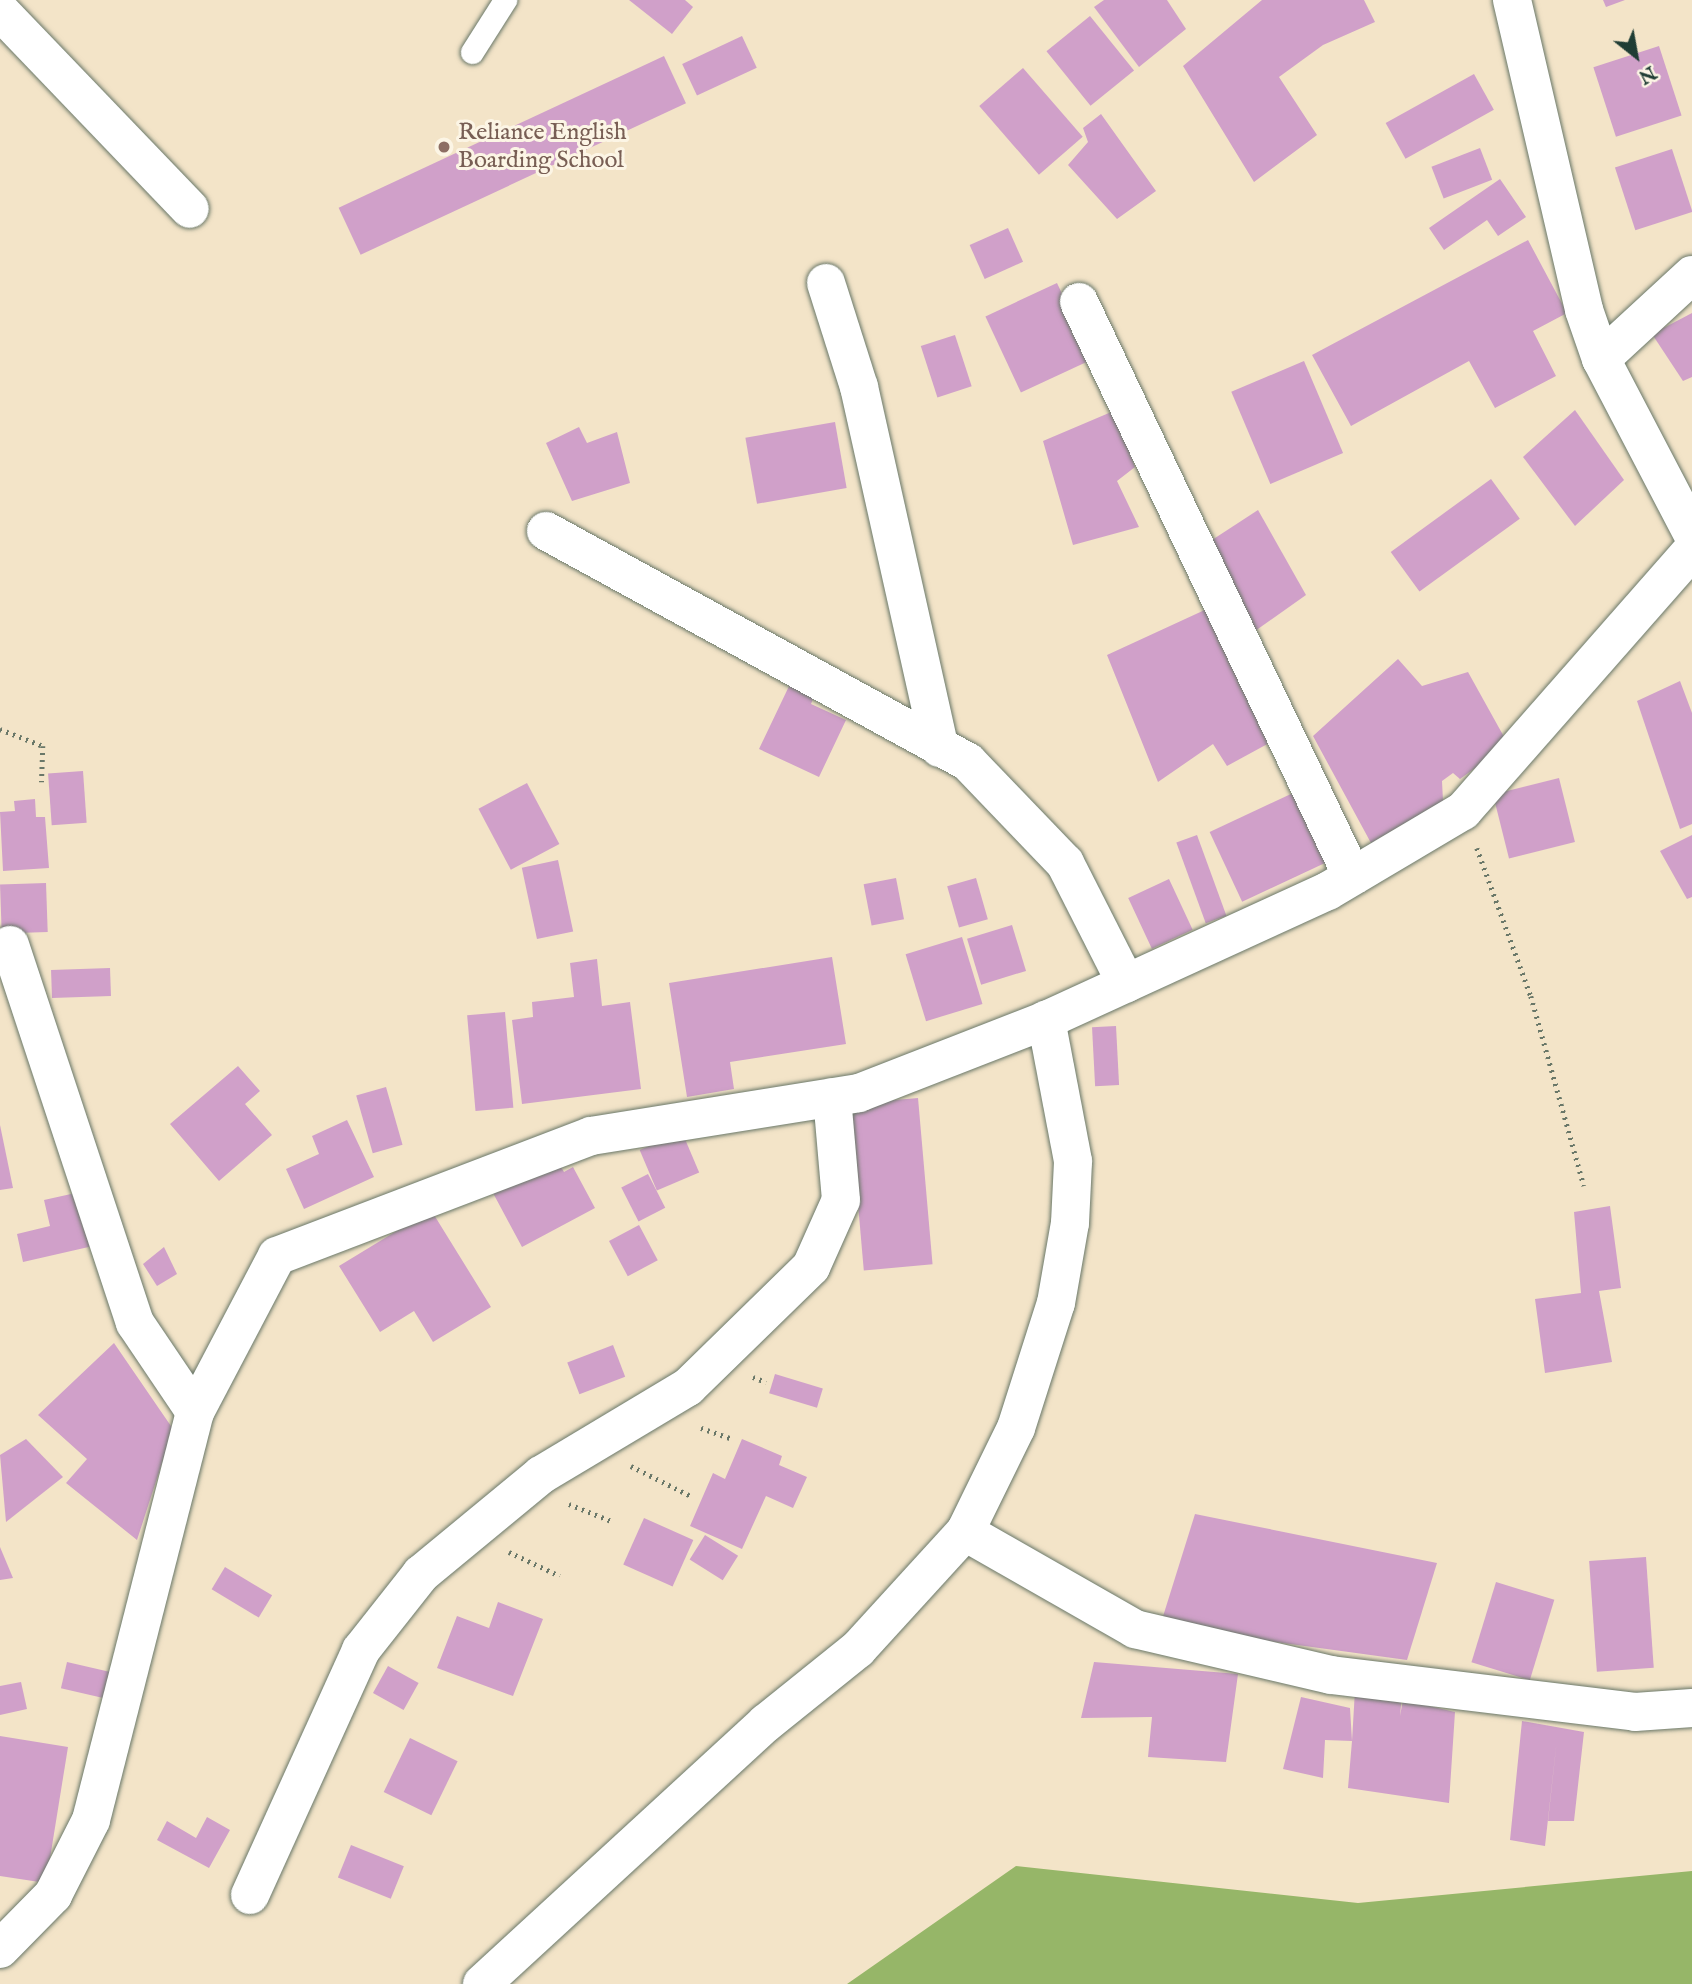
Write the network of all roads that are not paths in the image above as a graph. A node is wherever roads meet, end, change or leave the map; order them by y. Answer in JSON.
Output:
{"nodes":[{"id":1,"x":505,"y":0,"type":"edge"},
{"id":2,"x":1512,"y":0,"type":"edge"},
{"id":3,"x":0,"y":11,"type":"edge"},
{"id":4,"x":472,"y":52,"type":"dead end"},
{"id":5,"x":190,"y":209,"type":"dead end"},
{"id":6,"x":1692,"y":275,"type":"edge"},
{"id":7,"x":826,"y":283,"type":"dead end"},
{"id":8,"x":1079,"y":302,"type":"dead end"},
{"id":9,"x":1601,"y":359,"type":"junction"},
{"id":10,"x":546,"y":531,"type":"dead end"},
{"id":11,"x":1692,"y":534,"type":"edge"},
{"id":12,"x":1692,"y":550,"type":"edge"},
{"id":13,"x":940,"y":748,"type":"junction"},
{"id":14,"x":1352,"y":876,"type":"junction"},
{"id":15,"x":10,"y":945,"type":"dead end"},
{"id":16,"x":1126,"y":983,"type":"junction"},
{"id":17,"x":1046,"y":1020,"type":"junction"},
{"id":18,"x":832,"y":1097,"type":"junction"},
{"id":19,"x":195,"y":1412,"type":"junction"},
{"id":20,"x":965,"y":1532,"type":"junction"},
{"id":21,"x":1692,"y":1708,"type":"edge"},
{"id":22,"x":250,"y":1895,"type":"dead end"},
{"id":23,"x":0,"y":1949,"type":"edge"},
{"id":24,"x":482,"y":1984,"type":"edge"}],
"edges":[{"from":1,"to":4,"type":"lane"},
{"from":2,"to":9,"type":"street"},
{"from":3,"to":5,"type":"street"},
{"from":6,"to":9,"type":"street"},
{"from":7,"to":13,"type":"street"},
{"from":8,"to":14,"type":"street"},
{"from":9,"to":11,"type":"street"},
{"from":10,"to":13,"type":"street"},
{"from":12,"to":14,"type":"street"},
{"from":13,"to":16,"type":"street"},
{"from":14,"to":16,"type":"street"},
{"from":15,"to":19,"type":"street"},
{"from":16,"to":17,"type":"street"},
{"from":17,"to":18,"type":"street"},
{"from":17,"to":20,"type":"street"},
{"from":18,"to":19,"type":"street"},
{"from":18,"to":22,"type":"street"},
{"from":19,"to":23,"type":"street"},
{"from":20,"to":21,"type":"street"},
{"from":20,"to":24,"type":"street"}]}
